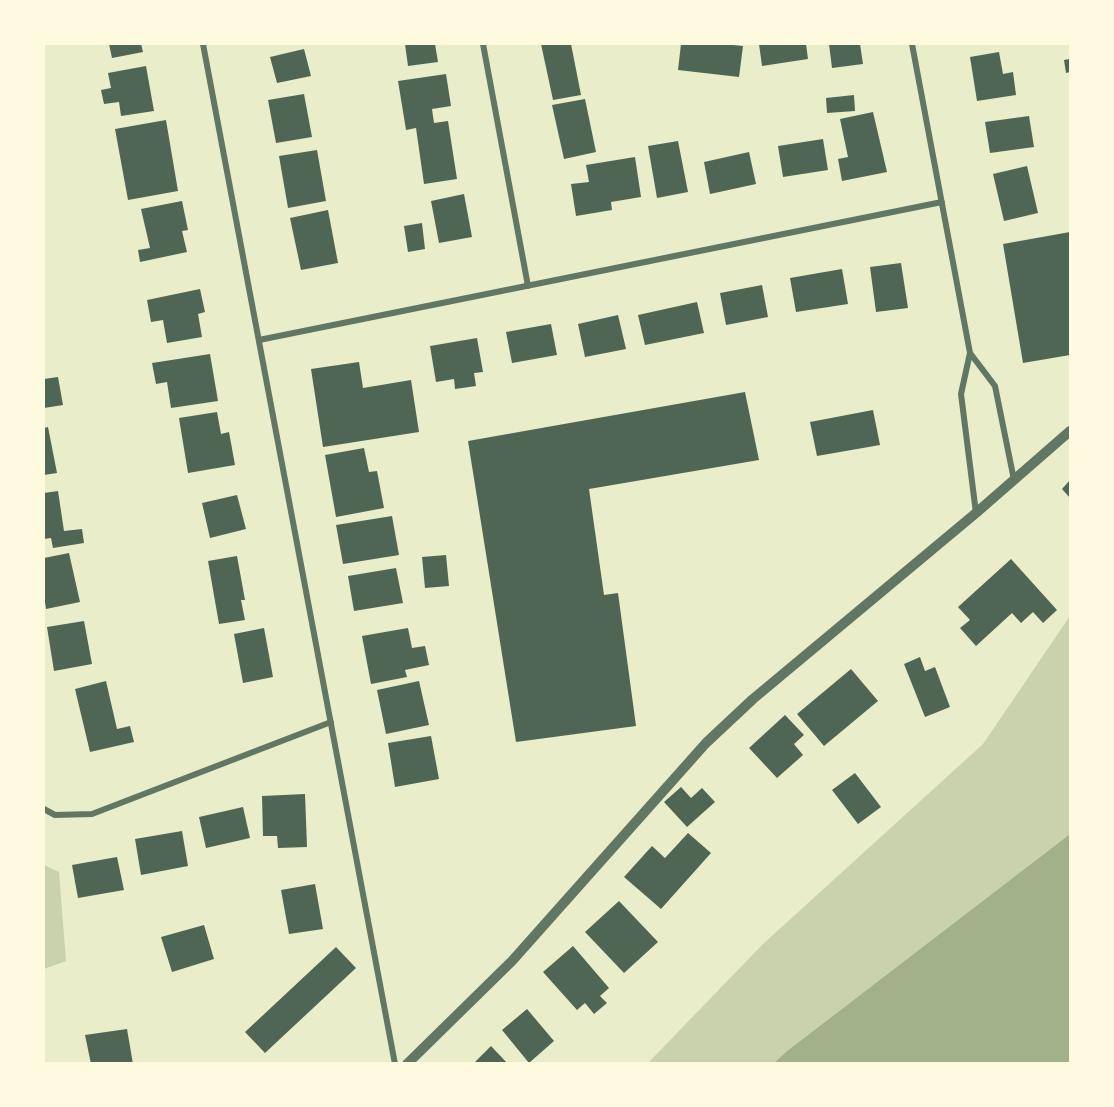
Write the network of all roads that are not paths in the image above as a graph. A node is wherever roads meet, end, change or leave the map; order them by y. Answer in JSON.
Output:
{"nodes":[{"id":1,"x":203,"y":44,"type":"edge"},
{"id":2,"x":483,"y":44,"type":"edge"},
{"id":3,"x":912,"y":44,"type":"edge"},
{"id":4,"x":942,"y":202,"type":"junction"},
{"id":5,"x":528,"y":286,"type":"junction"},
{"id":6,"x":259,"y":340,"type":"junction"},
{"id":7,"x":970,"y":353,"type":"junction"},
{"id":8,"x":1071,"y":430,"type":"edge"},
{"id":9,"x":1014,"y":480,"type":"junction"},
{"id":10,"x":976,"y":513,"type":"junction"},
{"id":11,"x":331,"y":722,"type":"junction"},
{"id":12,"x":44,"y":809,"type":"edge"},
{"id":13,"x":395,"y":1064,"type":"edge"},
{"id":14,"x":406,"y":1064,"type":"edge"}],
"edges":[{"from":1,"to":6,"type":"street"},
{"from":2,"to":5,"type":"street"},
{"from":3,"to":4,"type":"street"},
{"from":4,"to":5,"type":"street"},
{"from":4,"to":7,"type":"street"},
{"from":5,"to":6,"type":"street"},
{"from":6,"to":11,"type":"street"},
{"from":7,"to":9,"type":"street"},
{"from":7,"to":10,"type":"street"},
{"from":8,"to":9,"type":"street"},
{"from":9,"to":10,"type":"street"},
{"from":10,"to":14,"type":"street"},
{"from":11,"to":12,"type":"street"},
{"from":11,"to":13,"type":"street"}]}
